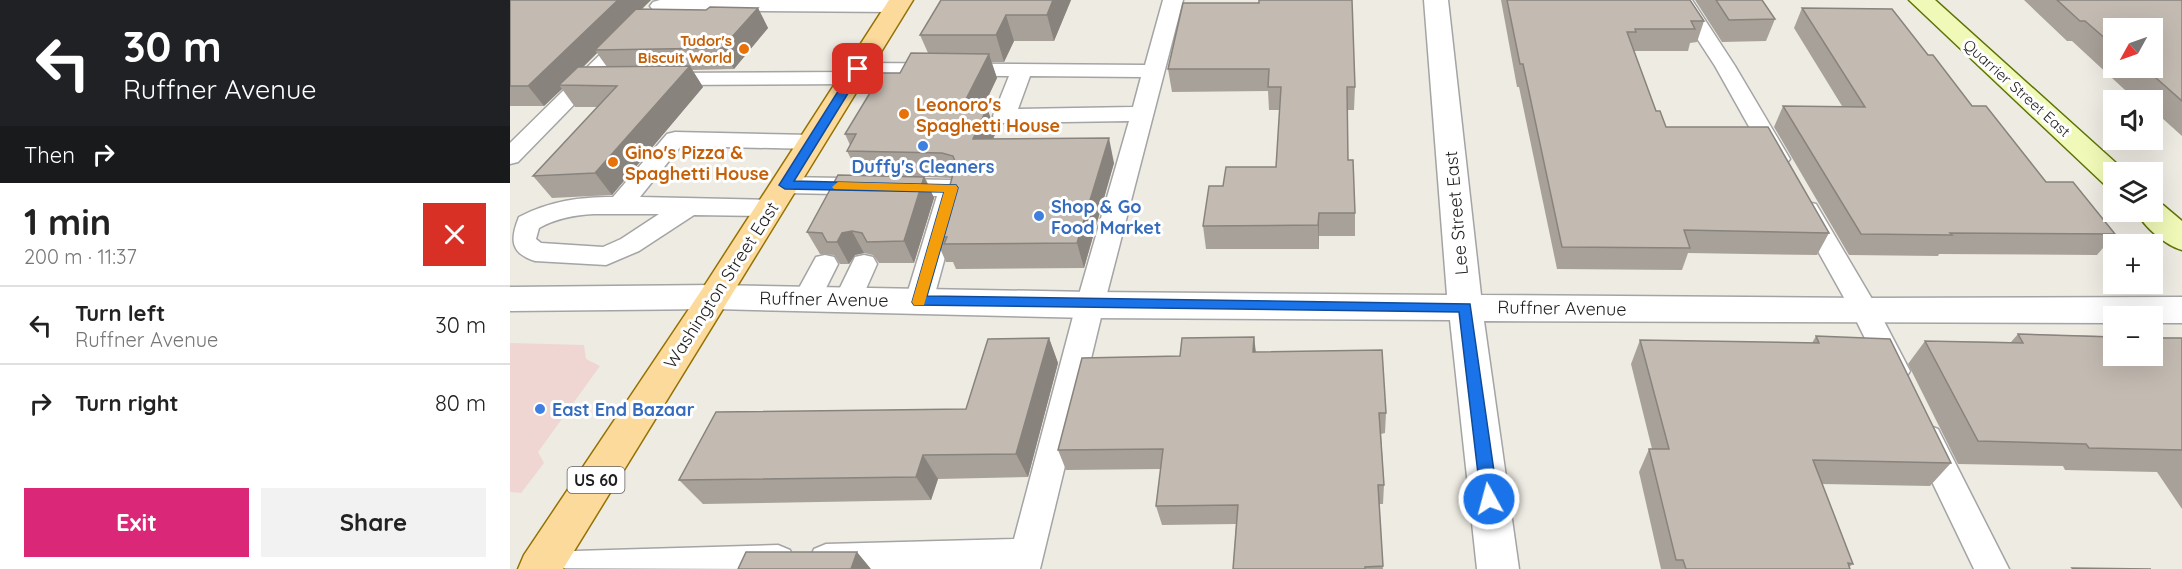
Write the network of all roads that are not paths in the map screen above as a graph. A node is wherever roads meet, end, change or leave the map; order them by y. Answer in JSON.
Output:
{"nodes":[{"id":1,"x":1173,"y":0,"type":"edge"},
{"id":2,"x":1436,"y":0,"type":"edge"},
{"id":3,"x":1682,"y":0,"type":"edge"},
{"id":4,"x":1921,"y":0,"type":"edge"},
{"id":5,"x":663,"y":3,"type":"edge"},
{"id":6,"x":899,"y":3,"type":"edge"},
{"id":7,"x":1022,"y":70,"type":"junction"},
{"id":8,"x":1154,"y":71,"type":"junction"},
{"id":9,"x":855,"y":74,"type":"junction"},
{"id":10,"x":645,"y":79,"type":"edge"},
{"id":11,"x":587,"y":80,"type":"junction"},
{"id":12,"x":610,"y":80,"type":"edge"},
{"id":13,"x":1142,"y":114,"type":"junction"},
{"id":14,"x":812,"y":142,"type":"junction"},
{"id":15,"x":510,"y":157,"type":"edge"},
{"id":16,"x":2103,"y":167,"type":"edge"},
{"id":17,"x":778,"y":196,"type":"junction"},
{"id":18,"x":620,"y":205,"type":"junction"},
{"id":19,"x":690,"y":206,"type":"junction"},
{"id":20,"x":2162,"y":222,"type":"edge"},
{"id":21,"x":2182,"y":239,"type":"edge"},
{"id":22,"x":825,"y":264,"type":"dead end"},
{"id":23,"x":864,"y":264,"type":"dead end"},
{"id":24,"x":715,"y":297,"type":"junction"},
{"id":25,"x":510,"y":299,"type":"edge"},
{"id":26,"x":807,"y":299,"type":"junction"},
{"id":27,"x":848,"y":300,"type":"junction"},
{"id":28,"x":919,"y":302,"type":"junction"},
{"id":29,"x":1090,"y":305,"type":"junction"},
{"id":30,"x":1465,"y":307,"type":"junction"},
{"id":31,"x":2182,"y":310,"type":"edge"},
{"id":32,"x":1864,"y":311,"type":"junction"},
{"id":33,"x":1025,"y":562,"type":"edge"},
{"id":34,"x":539,"y":568,"type":"edge"},
{"id":35,"x":1498,"y":569,"type":"edge"},
{"id":36,"x":1992,"y":569,"type":"edge"}],
"edges":[{"from":1,"to":8,"type":"lane"},
{"from":2,"to":30,"type":"street","name":"Lee Street East"},
{"from":3,"to":32,"type":"lane"},
{"from":4,"to":16,"type":"main road","name":"Quarrier Street East"},
{"from":5,"to":6,"type":"lane"},
{"from":5,"to":11,"type":"lane"},
{"from":6,"to":9,"type":"main road","name":"Washington Street East","number":"US 60"},
{"from":7,"to":8,"type":"lane"},
{"from":7,"to":9,"type":"lane"},
{"from":7,"to":13,"type":"lane"},
{"from":8,"to":13,"type":"lane"},
{"from":9,"to":10,"type":"lane"},
{"from":9,"to":14,"type":"main road","name":"Washington Street East","number":"US 60"},
{"from":11,"to":12,"type":"lane"},
{"from":11,"to":15,"type":"lane"},
{"from":13,"to":29,"type":"lane"},
{"from":14,"to":17,"type":"main road","name":"Washington Street East","number":"US 60"},
{"from":14,"to":18,"type":"lane"},
{"from":17,"to":19,"type":"lane"},
{"from":17,"to":24,"type":"main road","name":"Washington Street East","number":"US 60"},
{"from":17,"to":28,"type":"lane"},
{"from":18,"to":19,"type":"lane"},
{"from":18,"to":19,"type":"lane"},
{"from":20,"to":21,"type":"main road"},
{"from":22,"to":26,"type":"lane"},
{"from":23,"to":27,"type":"lane"},
{"from":24,"to":25,"type":"street","name":"Ruffner Avenue"},
{"from":24,"to":26,"type":"street","name":"Ruffner Avenue"},
{"from":24,"to":34,"type":"main road","name":"Washington Street East","number":"US 60"},
{"from":26,"to":27,"type":"street","name":"Ruffner Avenue"},
{"from":27,"to":28,"type":"street","name":"Ruffner Avenue"},
{"from":28,"to":29,"type":"street","name":"Ruffner Avenue"},
{"from":29,"to":30,"type":"street","name":"Ruffner Avenue"},
{"from":29,"to":33,"type":"lane"},
{"from":30,"to":32,"type":"street","name":"Ruffner Avenue"},
{"from":30,"to":35,"type":"street","name":"Lee Street East"},
{"from":31,"to":32,"type":"street","name":"Ruffner Avenue"},
{"from":32,"to":36,"type":"lane"},
{"from":33,"to":34,"type":"lane"}]}
